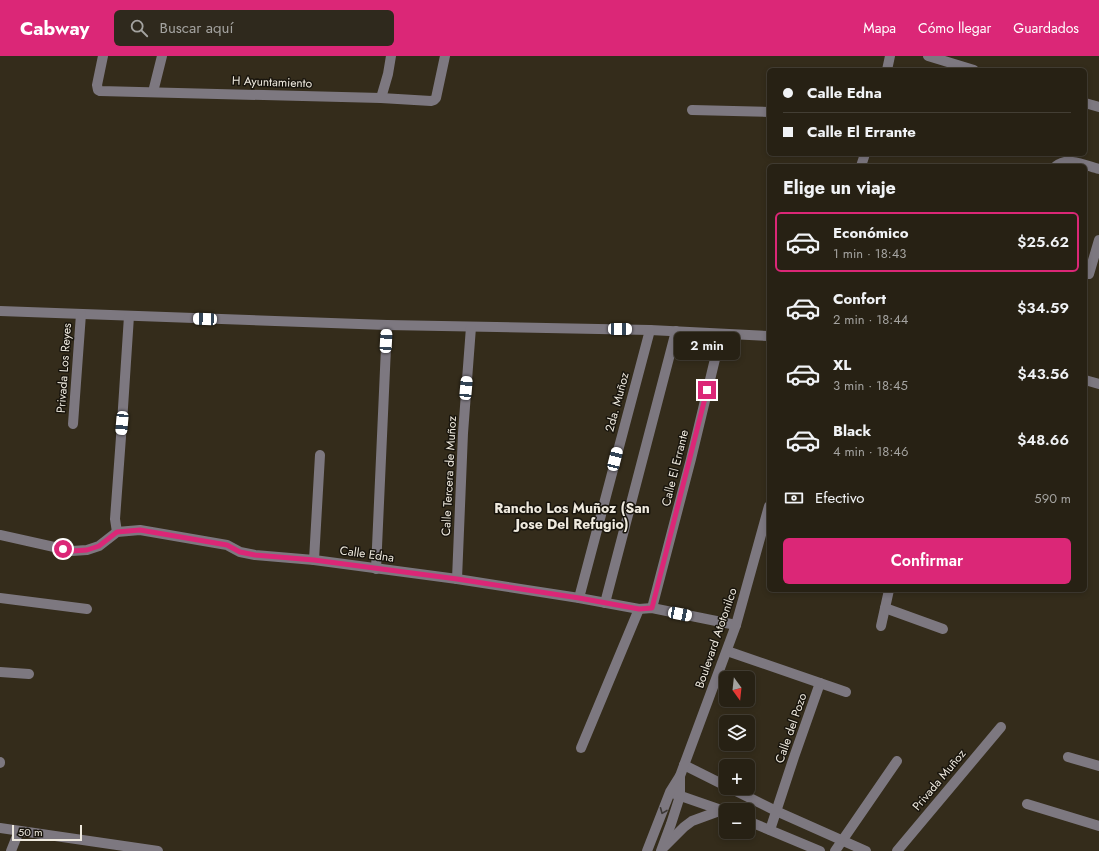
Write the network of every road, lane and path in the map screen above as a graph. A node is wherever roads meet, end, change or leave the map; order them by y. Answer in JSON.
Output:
{"nodes":[{"id":1,"x":104,"y":56,"type":"edge"},
{"id":2,"x":162,"y":56,"type":"edge"},
{"id":3,"x":391,"y":56,"type":"edge"},
{"id":4,"x":445,"y":56,"type":"edge"},
{"id":5,"x":890,"y":56,"type":"edge"},
{"id":6,"x":928,"y":56,"type":"edge"},
{"id":7,"x":887,"y":68,"type":"edge"},
{"id":8,"x":967,"y":68,"type":"edge"},
{"id":9,"x":153,"y":92,"type":"junction"},
{"id":10,"x":381,"y":98,"type":"junction"},
{"id":11,"x":1087,"y":104,"type":"edge"},
{"id":12,"x":1099,"y":107,"type":"edge"},
{"id":13,"x":692,"y":110,"type":"dead end"},
{"id":14,"x":767,"y":112,"type":"edge"},
{"id":15,"x":1058,"y":164,"type":"edge"},
{"id":16,"x":1079,"y":164,"type":"edge"},
{"id":17,"x":1087,"y":166,"type":"edge"},
{"id":18,"x":1099,"y":169,"type":"edge"},
{"id":19,"x":1099,"y":240,"type":"edge"},
{"id":20,"x":1087,"y":274,"type":"edge"},
{"id":21,"x":1099,"y":278,"type":"edge"},
{"id":22,"x":0,"y":311,"type":"edge"},
{"id":23,"x":81,"y":314,"type":"junction"},
{"id":24,"x":129,"y":316,"type":"junction"},
{"id":25,"x":387,"y":326,"type":"junction"},
{"id":26,"x":471,"y":327,"type":"junction"},
{"id":27,"x":650,"y":330,"type":"junction"},
{"id":28,"x":676,"y":331,"type":"junction"},
{"id":29,"x":721,"y":334,"type":"junction"},
{"id":30,"x":767,"y":336,"type":"edge"},
{"id":31,"x":1087,"y":381,"type":"edge"},
{"id":32,"x":1099,"y":384,"type":"edge"},
{"id":33,"x":73,"y":424,"type":"dead end"},
{"id":34,"x":320,"y":455,"type":"dead end"},
{"id":35,"x":767,"y":513,"type":"edge"},
{"id":36,"x":117,"y":532,"type":"junction"},
{"id":37,"x":0,"y":536,"type":"edge"},
{"id":38,"x":314,"y":560,"type":"junction"},
{"id":39,"x":376,"y":568,"type":"junction"},
{"id":40,"x":457,"y":579,"type":"junction"},
{"id":41,"x":889,"y":592,"type":"edge"},
{"id":42,"x":0,"y":598,"type":"edge"},
{"id":43,"x":579,"y":598,"type":"junction"},
{"id":44,"x":605,"y":603,"type":"junction"},
{"id":45,"x":652,"y":608,"type":"junction"},
{"id":46,"x":885,"y":608,"type":"junction"},
{"id":47,"x":87,"y":609,"type":"dead end"},
{"id":48,"x":639,"y":609,"type":"junction"},
{"id":49,"x":736,"y":625,"type":"junction"},
{"id":50,"x":881,"y":626,"type":"dead end"},
{"id":51,"x":943,"y":629,"type":"dead end"},
{"id":52,"x":727,"y":651,"type":"junction"},
{"id":53,"x":0,"y":672,"type":"edge"},
{"id":54,"x":29,"y":674,"type":"dead end"},
{"id":55,"x":820,"y":684,"type":"junction"},
{"id":56,"x":846,"y":692,"type":"dead end"},
{"id":57,"x":1001,"y":727,"type":"dead end"},
{"id":58,"x":581,"y":748,"type":"dead end"},
{"id":59,"x":1068,"y":757,"type":"dead end"},
{"id":60,"x":897,"y":761,"type":"dead end"},
{"id":61,"x":684,"y":765,"type":"junction"},
{"id":62,"x":1099,"y":766,"type":"edge"},
{"id":63,"x":719,"y":782,"type":"edge"},
{"id":64,"x":675,"y":794,"type":"junction"},
{"id":65,"x":744,"y":795,"type":"edge"},
{"id":66,"x":1027,"y":804,"type":"dead end"},
{"id":67,"x":719,"y":809,"type":"edge"},
{"id":68,"x":776,"y":811,"type":"junction"},
{"id":69,"x":719,"y":813,"type":"edge"},
{"id":70,"x":755,"y":824,"type":"edge"},
{"id":71,"x":1099,"y":826,"type":"edge"},
{"id":72,"x":0,"y":828,"type":"edge"},
{"id":73,"x":770,"y":830,"type":"junction"},
{"id":74,"x":19,"y":831,"type":"junction"},
{"id":75,"x":842,"y":841,"type":"junction"},
{"id":76,"x":654,"y":850,"type":"edge"},
{"id":77,"x":11,"y":851,"type":"edge"},
{"id":78,"x":158,"y":851,"type":"edge"},
{"id":79,"x":820,"y":851,"type":"edge"},
{"id":80,"x":835,"y":851,"type":"edge"},
{"id":81,"x":866,"y":851,"type":"edge"},
{"id":82,"x":897,"y":851,"type":"edge"}],
"edges":[{"from":1,"to":9,"type":"street","name":"H Ayuntamiento"},
{"from":2,"to":9,"type":"street"},
{"from":3,"to":10,"type":"street"},
{"from":4,"to":10,"type":"street","name":"H Ayuntamiento"},
{"from":5,"to":7,"type":"street"},
{"from":6,"to":8,"type":"street"},
{"from":9,"to":10,"type":"street","name":"H Ayuntamiento"},
{"from":11,"to":12,"type":"street"},
{"from":13,"to":14,"type":"street"},
{"from":15,"to":16,"type":"street"},
{"from":17,"to":18,"type":"street"},
{"from":19,"to":20,"type":"street"},
{"from":20,"to":21,"type":"street"},
{"from":22,"to":23,"type":"street"},
{"from":23,"to":24,"type":"street"},
{"from":23,"to":33,"type":"street","name":"Privada Los Reyes"},
{"from":24,"to":25,"type":"street"},
{"from":24,"to":36,"type":"street"},
{"from":25,"to":26,"type":"street"},
{"from":25,"to":39,"type":"street"},
{"from":26,"to":27,"type":"street"},
{"from":26,"to":40,"type":"street","name":"Calle Tercera de Muñoz"},
{"from":27,"to":28,"type":"street"},
{"from":27,"to":43,"type":"street","name":"2da. Muñoz"},
{"from":28,"to":29,"type":"street"},
{"from":28,"to":44,"type":"street"},
{"from":29,"to":30,"type":"street"},
{"from":29,"to":45,"type":"street","name":"Calle El Errante"},
{"from":31,"to":32,"type":"street"},
{"from":34,"to":38,"type":"street"},
{"from":35,"to":49,"type":"street","name":"Boulevard Atotonilco"},
{"from":36,"to":37,"type":"street"},
{"from":36,"to":38,"type":"street","name":"Calle Edna"},
{"from":38,"to":39,"type":"street","name":"Calle Edna"},
{"from":39,"to":40,"type":"street","name":"Calle Edna"},
{"from":40,"to":43,"type":"street","name":"Calle Edna"},
{"from":41,"to":46,"type":"street"},
{"from":42,"to":47,"type":"street"},
{"from":43,"to":44,"type":"street","name":"Calle Edna"},
{"from":44,"to":48,"type":"street","name":"Calle Edna"},
{"from":45,"to":48,"type":"street","name":"Calle Edna"},
{"from":45,"to":49,"type":"street","name":"Calle Edna"},
{"from":46,"to":50,"type":"street"},
{"from":46,"to":51,"type":"street"},
{"from":48,"to":58,"type":"street"},
{"from":49,"to":52,"type":"street","name":"Boulevard Atotonilco"},
{"from":52,"to":55,"type":"street","name":"Calle del Pozo"},
{"from":52,"to":61,"type":"street","name":"Boulevard Atotonilco"},
{"from":53,"to":54,"type":"street"},
{"from":55,"to":56,"type":"street"},
{"from":55,"to":68,"type":"street","name":"Calle del Pozo"},
{"from":57,"to":82,"type":"street","name":"Privada Muñoz"},
{"from":59,"to":62,"type":"street"},
{"from":60,"to":75,"type":"street"},
{"from":61,"to":63,"type":"street"},
{"from":61,"to":64,"type":"street","name":"Boulevard Atotonilco"},
{"from":64,"to":67,"type":"street"},
{"from":64,"to":76,"type":"street","name":"Boulevard Atotonilco"},
{"from":65,"to":68,"type":"street"},
{"from":66,"to":71,"type":"street"},
{"from":68,"to":73,"type":"street","name":"Calle del Pozo"},
{"from":68,"to":75,"type":"street"},
{"from":69,"to":76,"type":"street"},
{"from":70,"to":73,"type":"street"},
{"from":72,"to":74,"type":"street"},
{"from":73,"to":79,"type":"street"},
{"from":74,"to":77,"type":"street"},
{"from":74,"to":78,"type":"street"},
{"from":75,"to":80,"type":"street"},
{"from":75,"to":81,"type":"street"}]}
